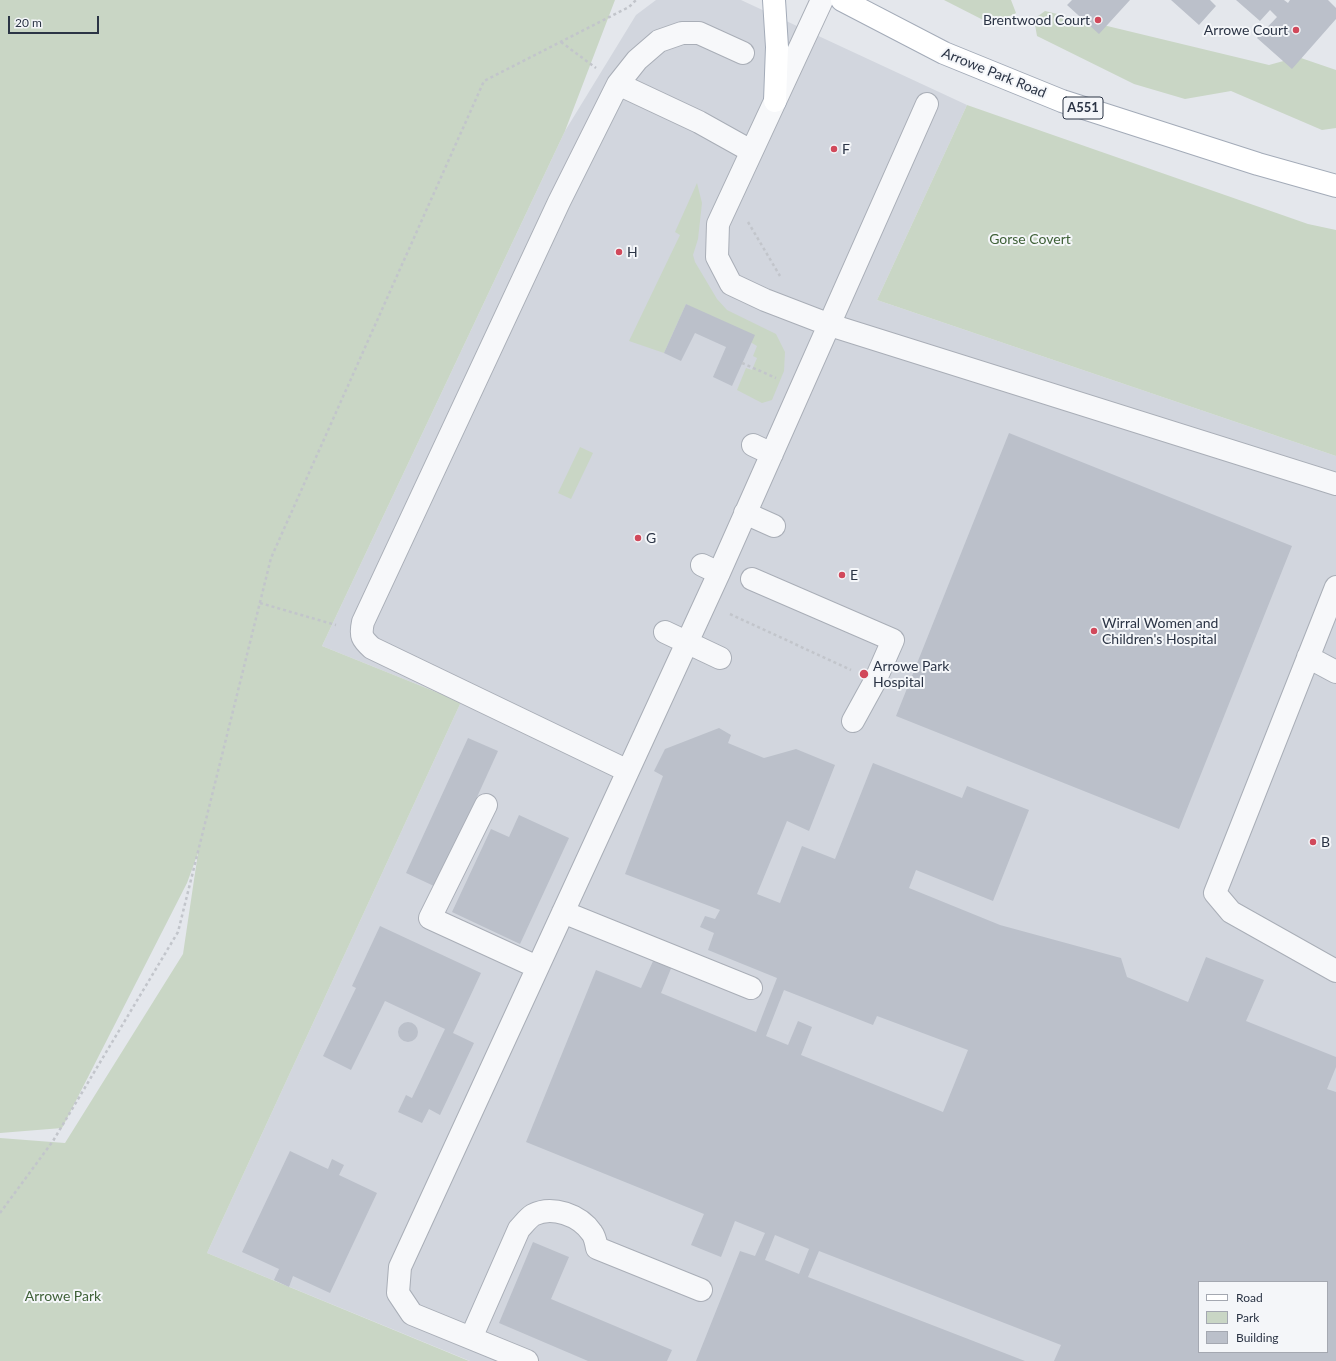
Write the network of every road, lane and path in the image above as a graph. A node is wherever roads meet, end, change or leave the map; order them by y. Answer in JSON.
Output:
{"nodes":[{"id":1,"x":636,"y":0,"type":"edge"},
{"id":2,"x":774,"y":0,"type":"edge"},
{"id":3,"x":822,"y":0,"type":"edge"},
{"id":4,"x":842,"y":0,"type":"edge"},
{"id":5,"x":561,"y":42,"type":"junction"},
{"id":6,"x":743,"y":53,"type":"dead end"},
{"id":7,"x":618,"y":84,"type":"junction"},
{"id":8,"x":775,"y":101,"type":"junction"},
{"id":9,"x":927,"y":104,"type":"dead end"},
{"id":10,"x":751,"y":151,"type":"junction"},
{"id":11,"x":1336,"y":186,"type":"edge"},
{"id":12,"x":727,"y":205,"type":"junction"},
{"id":13,"x":800,"y":314,"type":"junction"},
{"id":14,"x":830,"y":324,"type":"junction"},
{"id":15,"x":742,"y":363,"type":"dead end"},
{"id":16,"x":801,"y":389,"type":"junction"},
{"id":17,"x":1336,"y":484,"type":"edge"},
{"id":18,"x":745,"y":513,"type":"junction"},
{"id":19,"x":774,"y":526,"type":"dead end"},
{"id":20,"x":752,"y":579,"type":"dead end"},
{"id":21,"x":1336,"y":587,"type":"edge"},
{"id":22,"x":704,"y":603,"type":"junction"},
{"id":23,"x":260,"y":604,"type":"junction"},
{"id":24,"x":360,"y":632,"type":"junction"},
{"id":25,"x":665,"y":632,"type":"dead end"},
{"id":26,"x":686,"y":642,"type":"junction"},
{"id":27,"x":1308,"y":657,"type":"junction"},
{"id":28,"x":720,"y":658,"type":"dead end"},
{"id":29,"x":1336,"y":672,"type":"edge"},
{"id":30,"x":875,"y":681,"type":"junction"},
{"id":31,"x":853,"y":721,"type":"dead end"},
{"id":32,"x":628,"y":771,"type":"junction"},
{"id":33,"x":486,"y":805,"type":"dead end"},
{"id":34,"x":563,"y":912,"type":"junction"},
{"id":35,"x":537,"y":967,"type":"junction"},
{"id":36,"x":1336,"y":971,"type":"edge"},
{"id":37,"x":751,"y":988,"type":"dead end"},
{"id":38,"x":0,"y":1213,"type":"edge"},
{"id":39,"x":701,"y":1290,"type":"dead end"},
{"id":40,"x":471,"y":1338,"type":"junction"},
{"id":41,"x":527,"y":1361,"type":"edge"}],
"edges":[{"from":1,"to":5,"type":"path"},
{"from":2,"to":8,"type":"main road"},
{"from":3,"to":8,"type":"street"},
{"from":4,"to":11,"type":"main road","name":"Arrowe Park Road","number":"A551"},
{"from":5,"to":7,"type":"path"},
{"from":5,"to":23,"type":"path"},
{"from":6,"to":7,"type":"street"},
{"from":7,"to":10,"type":"street"},
{"from":7,"to":24,"type":"street"},
{"from":8,"to":10,"type":"street"},
{"from":9,"to":14,"type":"street"},
{"from":10,"to":12,"type":"street"},
{"from":12,"to":13,"type":"path"},
{"from":12,"to":13,"type":"street"},
{"from":13,"to":14,"type":"street"},
{"from":14,"to":16,"type":"street"},
{"from":14,"to":17,"type":"street"},
{"from":15,"to":16,"type":"path"},
{"from":16,"to":18,"type":"street"},
{"from":18,"to":19,"type":"street"},
{"from":18,"to":22,"type":"street"},
{"from":20,"to":30,"type":"street"},
{"from":21,"to":27,"type":"street"},
{"from":22,"to":26,"type":"street"},
{"from":22,"to":30,"type":"path"},
{"from":23,"to":24,"type":"path"},
{"from":23,"to":38,"type":"path"},
{"from":24,"to":32,"type":"street"},
{"from":25,"to":26,"type":"street"},
{"from":26,"to":28,"type":"street"},
{"from":26,"to":32,"type":"street"},
{"from":27,"to":29,"type":"street"},
{"from":27,"to":36,"type":"street"},
{"from":30,"to":31,"type":"street"},
{"from":32,"to":34,"type":"street"},
{"from":33,"to":35,"type":"street"},
{"from":34,"to":35,"type":"street"},
{"from":34,"to":37,"type":"street"},
{"from":35,"to":40,"type":"street"},
{"from":39,"to":40,"type":"street"},
{"from":40,"to":41,"type":"street"}]}
